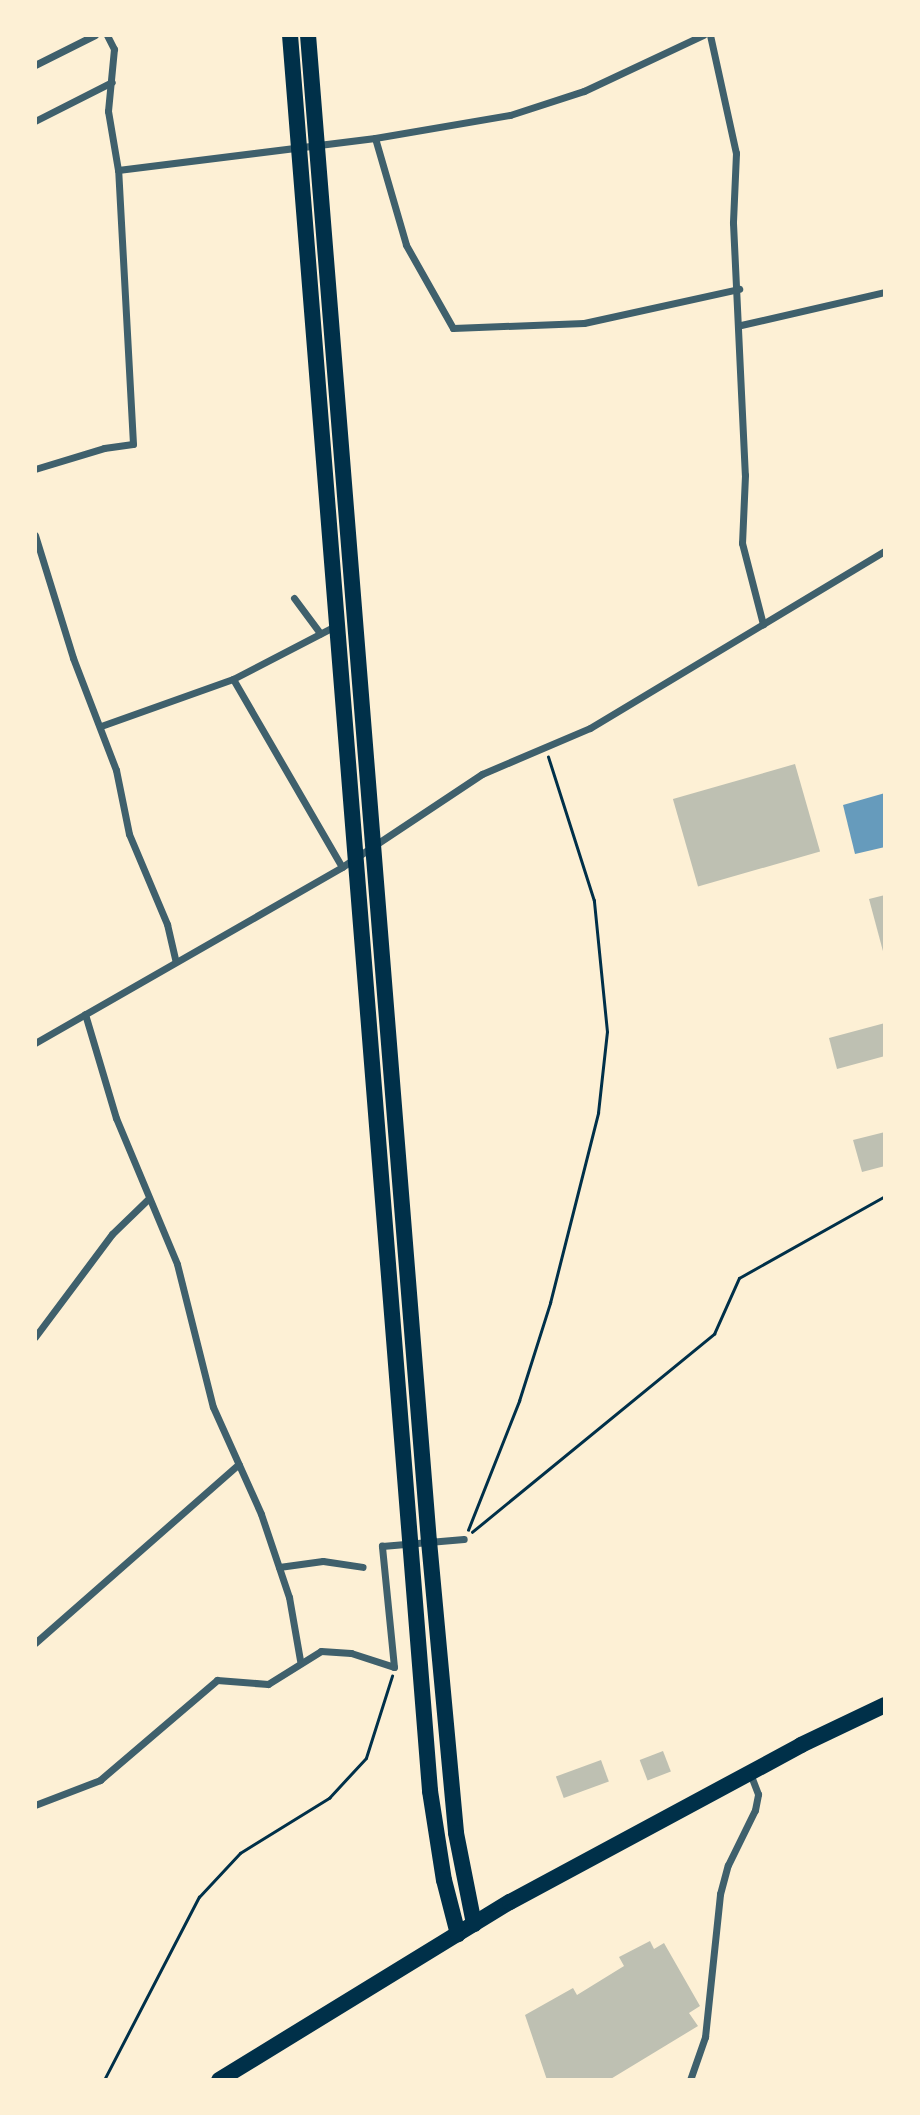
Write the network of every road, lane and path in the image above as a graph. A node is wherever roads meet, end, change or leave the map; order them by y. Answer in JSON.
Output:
{"nodes":[{"id":1,"x":95,"y":35,"type":"edge"},
{"id":2,"x":107,"y":35,"type":"edge"},
{"id":3,"x":290,"y":35,"type":"edge"},
{"id":4,"x":308,"y":35,"type":"edge"},
{"id":5,"x":681,"y":35,"type":"edge"},
{"id":6,"x":703,"y":35,"type":"edge"},
{"id":7,"x":710,"y":35,"type":"edge"},
{"id":8,"x":685,"y":44,"type":"junction"},
{"id":9,"x":35,"y":65,"type":"edge"},
{"id":10,"x":112,"y":82,"type":"junction"},
{"id":11,"x":35,"y":121,"type":"edge"},
{"id":12,"x":375,"y":138,"type":"junction"},
{"id":13,"x":317,"y":146,"type":"junction"},
{"id":14,"x":300,"y":148,"type":"junction"},
{"id":15,"x":118,"y":170,"type":"junction"},
{"id":16,"x":738,"y":289,"type":"junction"},
{"id":17,"x":885,"y":292,"type":"edge"},
{"id":18,"x":741,"y":325,"type":"junction"},
{"id":19,"x":35,"y":469,"type":"edge"},
{"id":20,"x":35,"y":535,"type":"edge"},
{"id":21,"x":885,"y":551,"type":"edge"},
{"id":22,"x":294,"y":598,"type":"dead end"},
{"id":23,"x":763,"y":624,"type":"junction"},
{"id":24,"x":337,"y":625,"type":"junction"},
{"id":25,"x":320,"y":633,"type":"junction"},
{"id":26,"x":233,"y":679,"type":"junction"},
{"id":27,"x":101,"y":726,"type":"junction"},
{"id":28,"x":545,"y":744,"type":"junction"},
{"id":29,"x":373,"y":846,"type":"junction"},
{"id":30,"x":348,"y":863,"type":"junction"},
{"id":31,"x":175,"y":960,"type":"junction"},
{"id":32,"x":85,"y":1014,"type":"junction"},
{"id":33,"x":35,"y":1043,"type":"edge"},
{"id":34,"x":885,"y":1196,"type":"edge"},
{"id":35,"x":148,"y":1199,"type":"junction"},
{"id":36,"x":35,"y":1337,"type":"edge"},
{"id":37,"x":239,"y":1464,"type":"junction"},
{"id":38,"x":464,"y":1539,"type":"junction"},
{"id":39,"x":429,"y":1541,"type":"junction"},
{"id":40,"x":411,"y":1542,"type":"junction"},
{"id":41,"x":279,"y":1567,"type":"junction"},
{"id":42,"x":363,"y":1567,"type":"dead end"},
{"id":43,"x":35,"y":1643,"type":"edge"},
{"id":44,"x":300,"y":1660,"type":"junction"},
{"id":45,"x":394,"y":1667,"type":"junction"},
{"id":46,"x":885,"y":1705,"type":"edge"},
{"id":47,"x":750,"y":1773,"type":"junction"},
{"id":48,"x":35,"y":1805,"type":"edge"},
{"id":49,"x":474,"y":1924,"type":"junction"},
{"id":50,"x":458,"y":1934,"type":"junction"},
{"id":51,"x":104,"y":2080,"type":"edge"},
{"id":52,"x":219,"y":2080,"type":"edge"},
{"id":53,"x":690,"y":2080,"type":"edge"}],
"edges":[{"from":1,"to":9,"type":"street"},
{"from":2,"to":10,"type":"street"},
{"from":3,"to":14,"type":"main road"},
{"from":4,"to":13,"type":"main road"},
{"from":5,"to":8,"type":"street"},
{"from":6,"to":8,"type":"street"},
{"from":7,"to":16,"type":"street"},
{"from":8,"to":12,"type":"street"},
{"from":10,"to":11,"type":"street"},
{"from":10,"to":15,"type":"street"},
{"from":12,"to":13,"type":"street"},
{"from":12,"to":16,"type":"street"},
{"from":13,"to":14,"type":"street"},
{"from":13,"to":29,"type":"main road"},
{"from":14,"to":15,"type":"street"},
{"from":14,"to":24,"type":"main road"},
{"from":15,"to":19,"type":"street"},
{"from":16,"to":18,"type":"street"},
{"from":17,"to":18,"type":"street"},
{"from":18,"to":23,"type":"street"},
{"from":20,"to":27,"type":"street"},
{"from":21,"to":23,"type":"street"},
{"from":22,"to":25,"type":"street"},
{"from":23,"to":28,"type":"street"},
{"from":24,"to":25,"type":"street"},
{"from":24,"to":30,"type":"main road"},
{"from":25,"to":26,"type":"street"},
{"from":26,"to":27,"type":"street"},
{"from":26,"to":30,"type":"street"},
{"from":27,"to":31,"type":"street"},
{"from":28,"to":29,"type":"street"},
{"from":28,"to":38,"type":"path"},
{"from":29,"to":30,"type":"street"},
{"from":29,"to":39,"type":"main road"},
{"from":30,"to":31,"type":"street"},
{"from":30,"to":40,"type":"main road"},
{"from":31,"to":32,"type":"street"},
{"from":32,"to":33,"type":"street"},
{"from":32,"to":35,"type":"street"},
{"from":34,"to":38,"type":"path"},
{"from":35,"to":36,"type":"street"},
{"from":35,"to":37,"type":"street"},
{"from":37,"to":41,"type":"street"},
{"from":37,"to":43,"type":"street"},
{"from":38,"to":39,"type":"street"},
{"from":39,"to":40,"type":"street"},
{"from":39,"to":49,"type":"main road"},
{"from":40,"to":45,"type":"street"},
{"from":40,"to":50,"type":"main road"},
{"from":41,"to":42,"type":"street"},
{"from":41,"to":44,"type":"street"},
{"from":44,"to":45,"type":"street"},
{"from":44,"to":48,"type":"street"},
{"from":45,"to":51,"type":"path"},
{"from":46,"to":47,"type":"main road"},
{"from":47,"to":49,"type":"main road"},
{"from":47,"to":53,"type":"street"},
{"from":49,"to":50,"type":"main road"},
{"from":50,"to":52,"type":"main road"}]}
